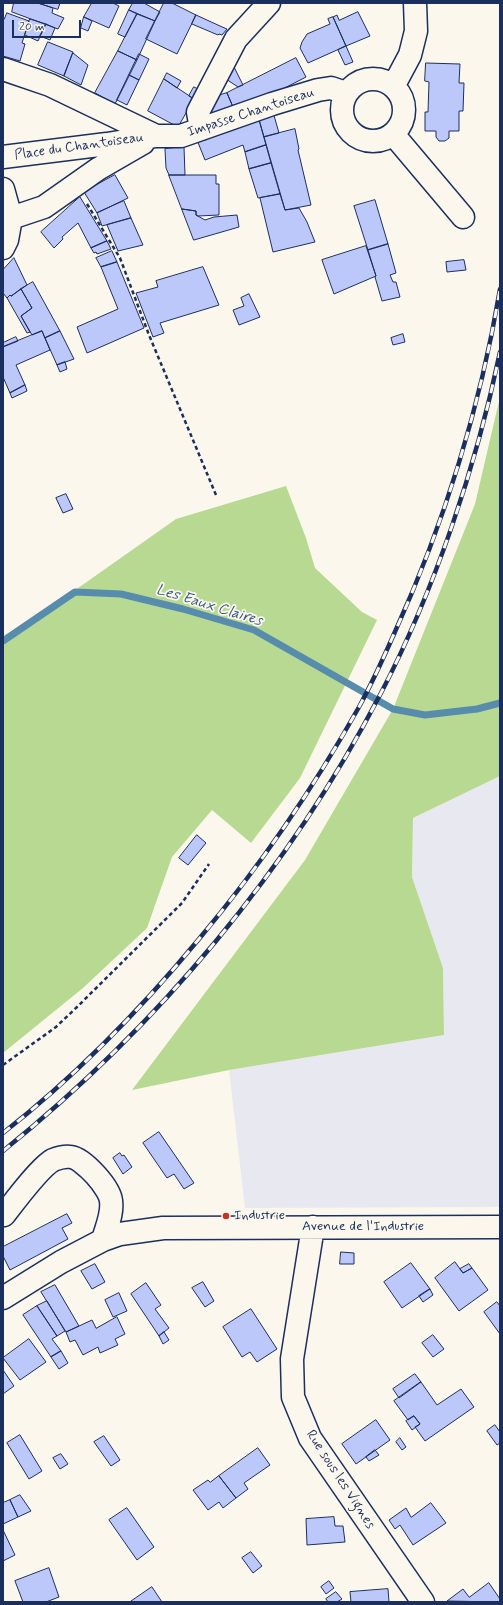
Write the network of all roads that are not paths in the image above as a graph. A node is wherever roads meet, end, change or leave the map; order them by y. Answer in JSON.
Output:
{"nodes":[{"id":1,"x":269,"y":3,"type":"edge"},
{"id":2,"x":415,"y":3,"type":"edge"},
{"id":3,"x":3,"y":70,"type":"edge"},
{"id":4,"x":394,"y":85,"type":"junction"},
{"id":5,"x":346,"y":93,"type":"junction"},
{"id":6,"x":201,"y":129,"type":"junction"},
{"id":7,"x":393,"y":134,"type":"junction"},
{"id":8,"x":156,"y":136,"type":"junction"},
{"id":9,"x":3,"y":157,"type":"edge"},
{"id":10,"x":3,"y":189,"type":"edge"},
{"id":11,"x":463,"y":217,"type":"dead end"},
{"id":12,"x":11,"y":218,"type":"junction"},
{"id":13,"x":3,"y":248,"type":"edge"},
{"id":14,"x":4,"y":1215,"type":"edge"},
{"id":15,"x":313,"y":1227,"type":"junction"},
{"id":16,"x":500,"y":1227,"type":"edge"},
{"id":17,"x":103,"y":1240,"type":"junction"},
{"id":18,"x":3,"y":1298,"type":"edge"},
{"id":19,"x":423,"y":1602,"type":"edge"}],
"edges":[{"from":1,"to":6,"type":"street"},
{"from":2,"to":4,"type":"street"},
{"from":3,"to":8,"type":"street","name":"Place du Chantoiseau"},
{"from":4,"to":5,"type":"street"},
{"from":4,"to":7,"type":"street"},
{"from":5,"to":6,"type":"street","name":"Impasse Chantoiseau"},
{"from":5,"to":7,"type":"street"},
{"from":6,"to":8,"type":"street","name":"Impasse Chantoiseau"},
{"from":7,"to":11,"type":"street"},
{"from":8,"to":9,"type":"street","name":"Place du Chantoiseau"},
{"from":8,"to":12,"type":"street","name":"Place du Chantoiseau"},
{"from":10,"to":12,"type":"street"},
{"from":12,"to":13,"type":"street"},
{"from":14,"to":17,"type":"street"},
{"from":15,"to":16,"type":"street","name":"Avenue de l'Industrie"},
{"from":15,"to":17,"type":"street","name":"Avenue de l'Industrie"},
{"from":15,"to":19,"type":"street","name":"Rue sous les Vignes"},
{"from":17,"to":18,"type":"street","name":"Avenue de l'Industrie"}]}
